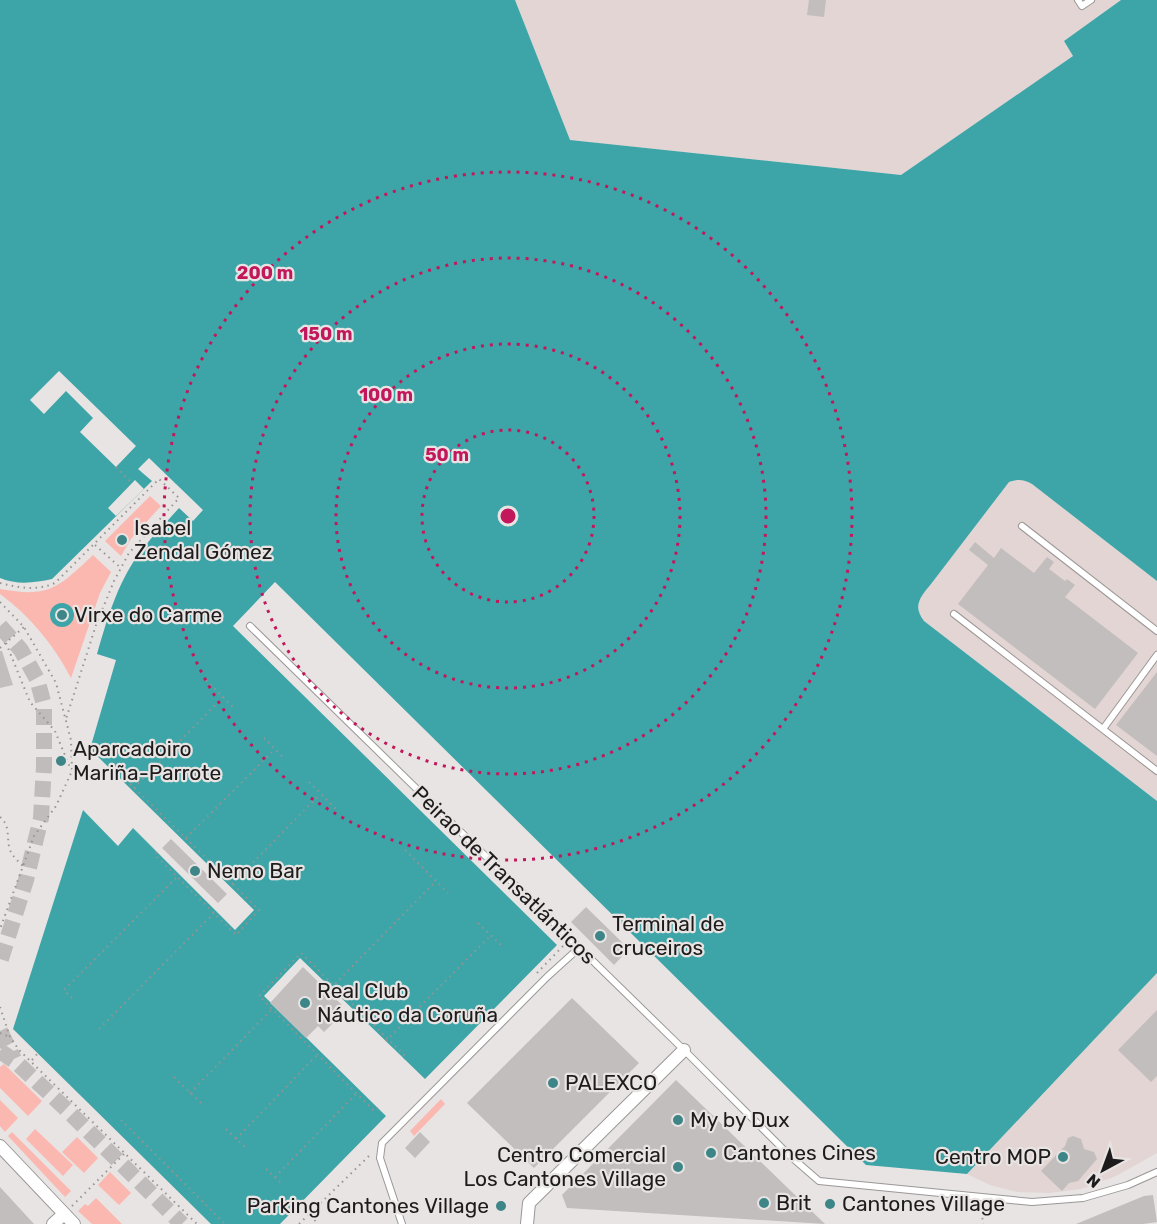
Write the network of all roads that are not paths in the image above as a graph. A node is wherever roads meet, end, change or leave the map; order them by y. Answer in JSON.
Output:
{"nodes":[{"id":1,"x":1078,"y":0,"type":"edge"},
{"id":2,"x":1091,"y":0,"type":"edge"},
{"id":3,"x":1022,"y":526,"type":"dead end"},
{"id":4,"x":954,"y":614,"type":"dead end"},
{"id":5,"x":250,"y":626,"type":"dead end"},
{"id":6,"x":1157,"y":631,"type":"edge"},
{"id":7,"x":1157,"y":655,"type":"edge"},
{"id":8,"x":1103,"y":729,"type":"junction"},
{"id":9,"x":1157,"y":771,"type":"edge"},
{"id":10,"x":579,"y":948,"type":"junction"},
{"id":11,"x":684,"y":1050,"type":"junction"},
{"id":12,"x":0,"y":1146,"type":"edge"},
{"id":13,"x":1157,"y":1172,"type":"edge"},
{"id":14,"x":64,"y":1214,"type":"junction"},
{"id":15,"x":53,"y":1224,"type":"edge"},
{"id":16,"x":74,"y":1224,"type":"edge"},
{"id":17,"x":402,"y":1224,"type":"edge"},
{"id":18,"x":527,"y":1224,"type":"edge"}],
"edges":[{"from":1,"to":2,"type":"lane"},
{"from":3,"to":6,"type":"lane"},
{"from":4,"to":8,"type":"lane"},
{"from":5,"to":10,"type":"lane","name":"Peirao de Transatlánticos"},
{"from":7,"to":8,"type":"lane"},
{"from":8,"to":9,"type":"lane"},
{"from":10,"to":11,"type":"lane","name":"Peirao de Transatlánticos"},
{"from":10,"to":17,"type":"lane"},
{"from":11,"to":13,"type":"lane","name":"Peirao de Transatlánticos"},
{"from":11,"to":18,"type":"street"},
{"from":12,"to":14,"type":"street"},
{"from":14,"to":15,"type":"street"},
{"from":14,"to":16,"type":"street"}]}
